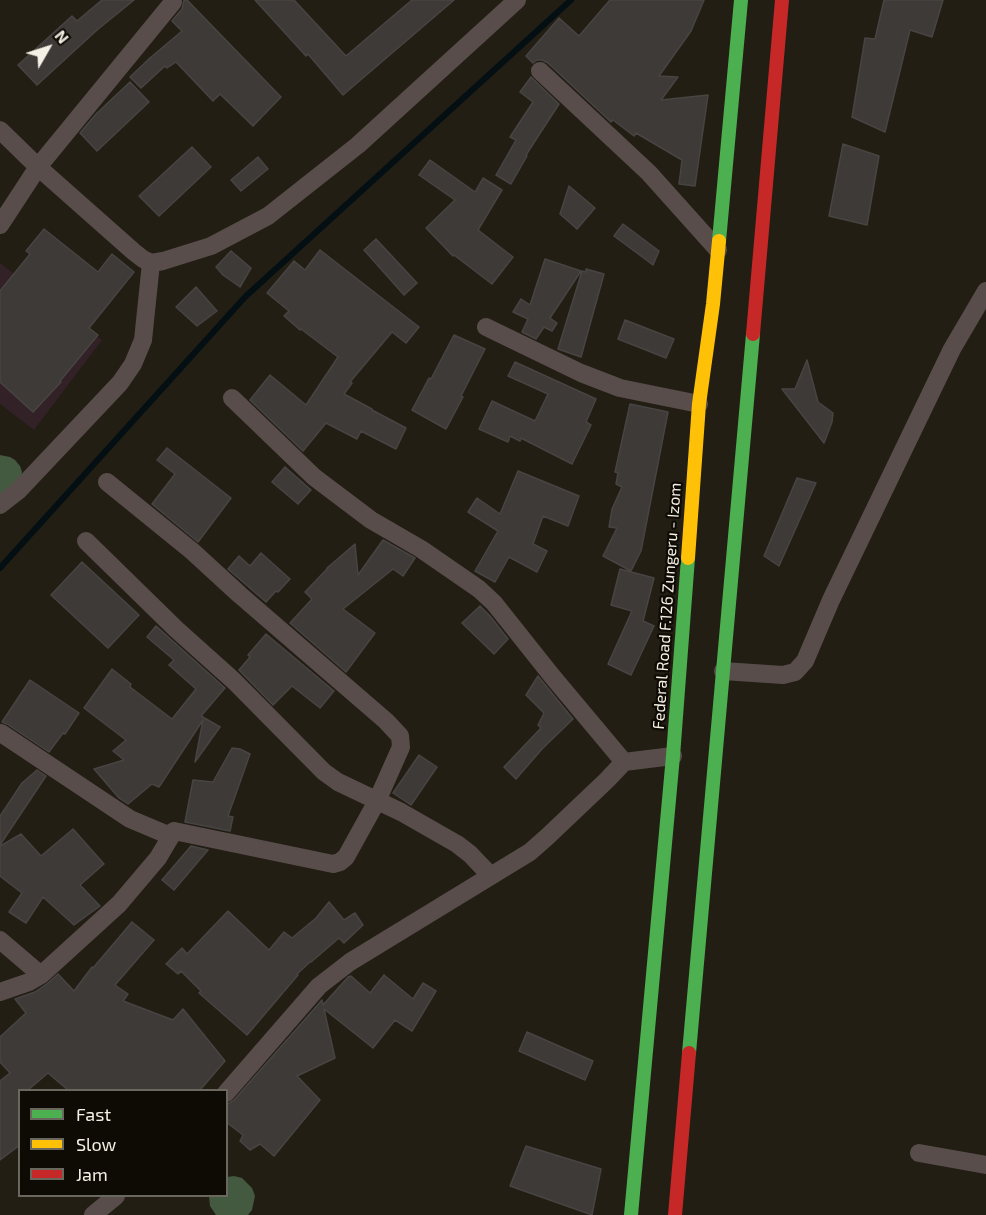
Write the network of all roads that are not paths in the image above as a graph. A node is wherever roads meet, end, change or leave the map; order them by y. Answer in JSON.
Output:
{"nodes":[{"id":1,"x":517,"y":0,"type":"edge"},
{"id":2,"x":741,"y":0,"type":"edge"},
{"id":3,"x":783,"y":0,"type":"edge"},
{"id":4,"x":173,"y":2,"type":"dead end"},
{"id":5,"x":540,"y":71,"type":"dead end"},
{"id":6,"x":0,"y":130,"type":"edge"},
{"id":7,"x":38,"y":167,"type":"junction"},
{"id":8,"x":0,"y":225,"type":"edge"},
{"id":9,"x":718,"y":250,"type":"junction"},
{"id":10,"x":151,"y":263,"type":"junction"},
{"id":11,"x":986,"y":291,"type":"edge"},
{"id":12,"x":980,"y":315,"type":"edge"},
{"id":13,"x":486,"y":327,"type":"dead end"},
{"id":14,"x":232,"y":398,"type":"dead end"},
{"id":15,"x":699,"y":404,"type":"junction"},
{"id":16,"x":106,"y":482,"type":"dead end"},
{"id":17,"x":0,"y":505,"type":"edge"},
{"id":18,"x":86,"y":541,"type":"dead end"},
{"id":19,"x":723,"y":671,"type":"junction"},
{"id":20,"x":2,"y":734,"type":"dead end"},
{"id":21,"x":673,"y":756,"type":"junction"},
{"id":22,"x":624,"y":762,"type":"junction"},
{"id":23,"x":377,"y":801,"type":"junction"},
{"id":24,"x":174,"y":831,"type":"junction"},
{"id":25,"x":490,"y":875,"type":"junction"},
{"id":26,"x":0,"y":940,"type":"edge"},
{"id":27,"x":41,"y":975,"type":"junction"},
{"id":28,"x":0,"y":992,"type":"edge"},
{"id":29,"x":228,"y":1091,"type":"edge"},
{"id":30,"x":919,"y":1153,"type":"dead end"},
{"id":31,"x":986,"y":1165,"type":"edge"},
{"id":32,"x":115,"y":1197,"type":"edge"},
{"id":33,"x":93,"y":1215,"type":"edge"},
{"id":34,"x":631,"y":1215,"type":"edge"},
{"id":35,"x":675,"y":1215,"type":"edge"}],
"edges":[{"from":1,"to":10,"type":"street"},
{"from":2,"to":9,"type":"main road","name":"Federal Road F.126 Zungeru - Izom"},
{"from":3,"to":19,"type":"main road"},
{"from":4,"to":7,"type":"street"},
{"from":5,"to":9,"type":"street"},
{"from":6,"to":7,"type":"street"},
{"from":7,"to":8,"type":"street"},
{"from":7,"to":10,"type":"street"},
{"from":9,"to":15,"type":"main road","name":"Federal Road F.126 Zungeru - Izom"},
{"from":10,"to":17,"type":"street"},
{"from":11,"to":12,"type":"street"},
{"from":12,"to":19,"type":"street"},
{"from":13,"to":15,"type":"street"},
{"from":14,"to":22,"type":"street"},
{"from":15,"to":21,"type":"main road","name":"Federal Road F.126 Zungeru - Izom"},
{"from":16,"to":23,"type":"street"},
{"from":18,"to":23,"type":"street"},
{"from":19,"to":35,"type":"main road"},
{"from":20,"to":24,"type":"street"},
{"from":21,"to":22,"type":"street"},
{"from":21,"to":34,"type":"main road","name":"Federal Road F.126 Zungeru - Izom"},
{"from":22,"to":25,"type":"street"},
{"from":23,"to":24,"type":"street"},
{"from":23,"to":25,"type":"street"},
{"from":24,"to":27,"type":"street"},
{"from":25,"to":29,"type":"street"},
{"from":26,"to":27,"type":"street"},
{"from":27,"to":28,"type":"street"},
{"from":30,"to":31,"type":"street"},
{"from":32,"to":33,"type":"street"}]}
